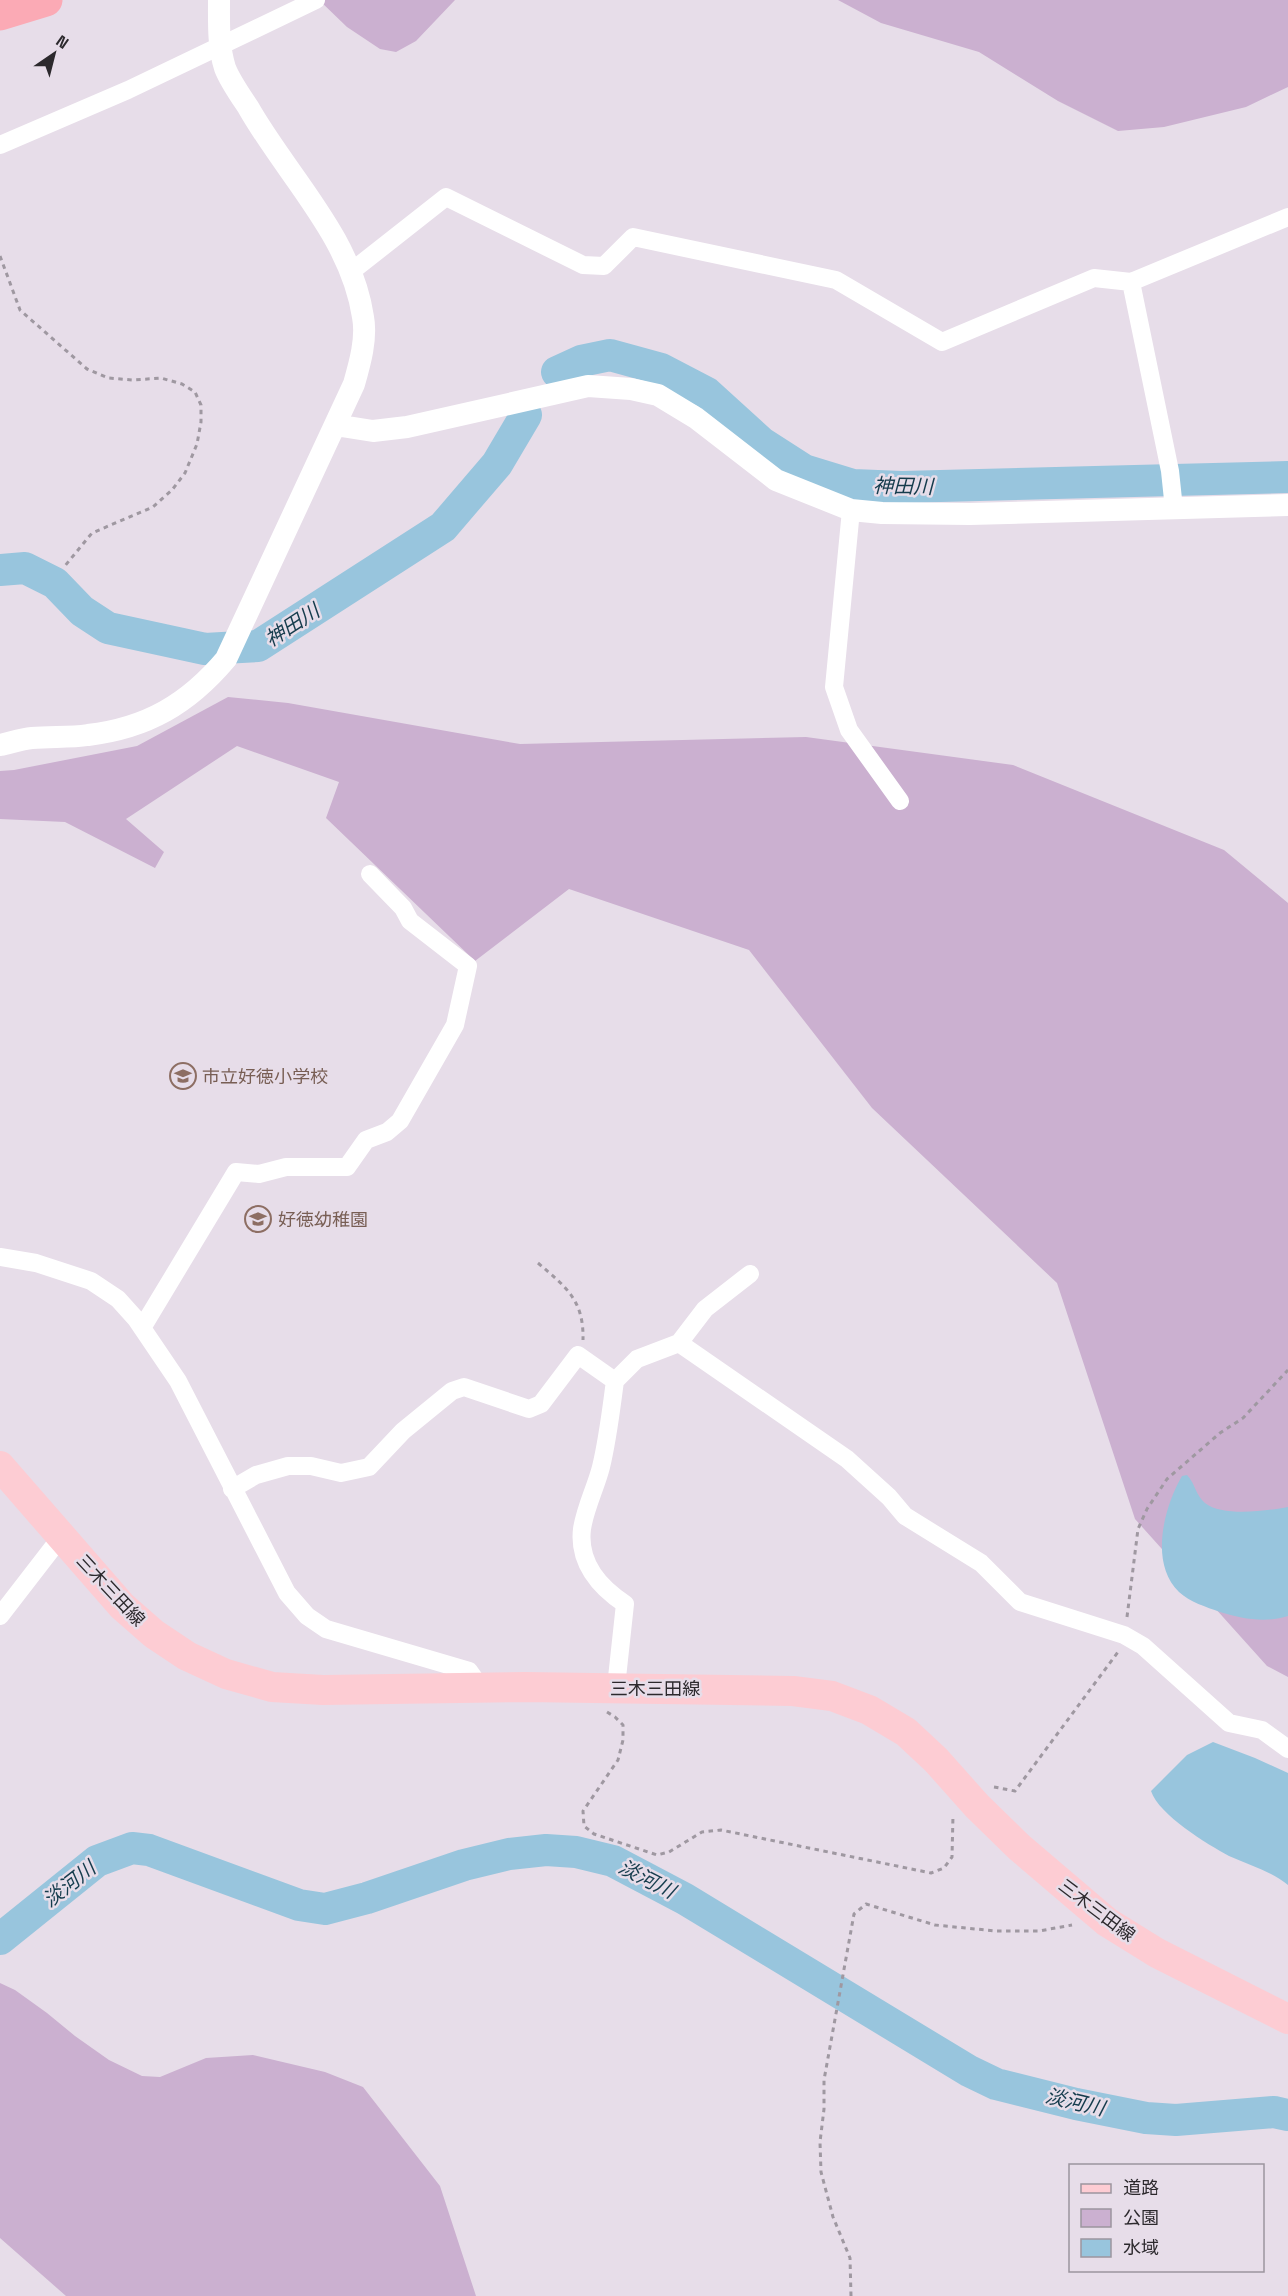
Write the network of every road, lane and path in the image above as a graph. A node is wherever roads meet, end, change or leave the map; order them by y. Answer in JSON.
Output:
{"nodes":[{"id":1,"x":46,"y":0,"type":"edge"},
{"id":2,"x":219,"y":0,"type":"edge"},
{"id":3,"x":316,"y":0,"type":"edge"},
{"id":4,"x":0,"y":14,"type":"edge"},
{"id":5,"x":219,"y":45,"type":"junction"},
{"id":6,"x":0,"y":145,"type":"edge"},
{"id":7,"x":1288,"y":217,"type":"edge"},
{"id":8,"x":0,"y":256,"type":"edge"},
{"id":9,"x":352,"y":271,"type":"junction"},
{"id":10,"x":1131,"y":282,"type":"junction"},
{"id":11,"x":335,"y":425,"type":"junction"},
{"id":12,"x":1174,"y":501,"type":"junction"},
{"id":13,"x":1288,"y":505,"type":"edge"},
{"id":14,"x":851,"y":510,"type":"junction"},
{"id":15,"x":64,"y":567,"type":"dead end"},
{"id":16,"x":0,"y":745,"type":"edge"},
{"id":17,"x":900,"y":801,"type":"dead end"},
{"id":18,"x":370,"y":874,"type":"dead end"},
{"id":19,"x":0,"y":1257,"type":"edge"},
{"id":20,"x":538,"y":1263,"type":"dead end"},
{"id":21,"x":750,"y":1274,"type":"dead end"},
{"id":22,"x":142,"y":1328,"type":"junction"},
{"id":23,"x":679,"y":1343,"type":"junction"},
{"id":24,"x":578,"y":1355,"type":"junction"},
{"id":25,"x":1288,"y":1370,"type":"edge"},
{"id":26,"x":615,"y":1381,"type":"junction"},
{"id":27,"x":0,"y":1466,"type":"edge"},
{"id":28,"x":232,"y":1489,"type":"junction"},
{"id":29,"x":62,"y":1537,"type":"junction"},
{"id":30,"x":0,"y":1616,"type":"edge"},
{"id":31,"x":1124,"y":1635,"type":"junction"},
{"id":32,"x":481,"y":1688,"type":"junction"},
{"id":33,"x":611,"y":1700,"type":"junction"},
{"id":34,"x":1288,"y":1749,"type":"edge"},
{"id":35,"x":954,"y":1780,"type":"junction"},
{"id":36,"x":1107,"y":1922,"type":"junction"},
{"id":37,"x":1288,"y":2019,"type":"edge"},
{"id":38,"x":851,"y":2296,"type":"edge"}],
"edges":[{"from":1,"to":4,"type":"highway"},
{"from":2,"to":5,"type":"street"},
{"from":3,"to":5,"type":"street"},
{"from":5,"to":6,"type":"street"},
{"from":5,"to":9,"type":"street"},
{"from":7,"to":10,"type":"street"},
{"from":8,"to":15,"type":"path"},
{"from":9,"to":10,"type":"street"},
{"from":9,"to":11,"type":"street"},
{"from":10,"to":12,"type":"street"},
{"from":11,"to":14,"type":"street"},
{"from":11,"to":16,"type":"street"},
{"from":12,"to":13,"type":"street"},
{"from":12,"to":14,"type":"street"},
{"from":14,"to":17,"type":"street"},
{"from":18,"to":22,"type":"street"},
{"from":19,"to":22,"type":"street"},
{"from":20,"to":24,"type":"path"},
{"from":21,"to":23,"type":"street"},
{"from":22,"to":28,"type":"street"},
{"from":23,"to":26,"type":"street"},
{"from":23,"to":31,"type":"street"},
{"from":24,"to":26,"type":"street"},
{"from":24,"to":28,"type":"street"},
{"from":25,"to":31,"type":"path"},
{"from":26,"to":33,"type":"street"},
{"from":27,"to":29,"type":"main road","name":"三木三田線"},
{"from":28,"to":32,"type":"street"},
{"from":29,"to":30,"type":"street"},
{"from":29,"to":32,"type":"main road","name":"三木三田線"},
{"from":31,"to":34,"type":"street"},
{"from":31,"to":35,"type":"path"},
{"from":32,"to":33,"type":"main road","name":"三木三田線"},
{"from":33,"to":35,"type":"main road","name":"三木三田線"},
{"from":33,"to":35,"type":"path"},
{"from":35,"to":36,"type":"main road","name":"三木三田線"},
{"from":36,"to":37,"type":"main road","name":"三木三田線"},
{"from":36,"to":38,"type":"path"}]}
